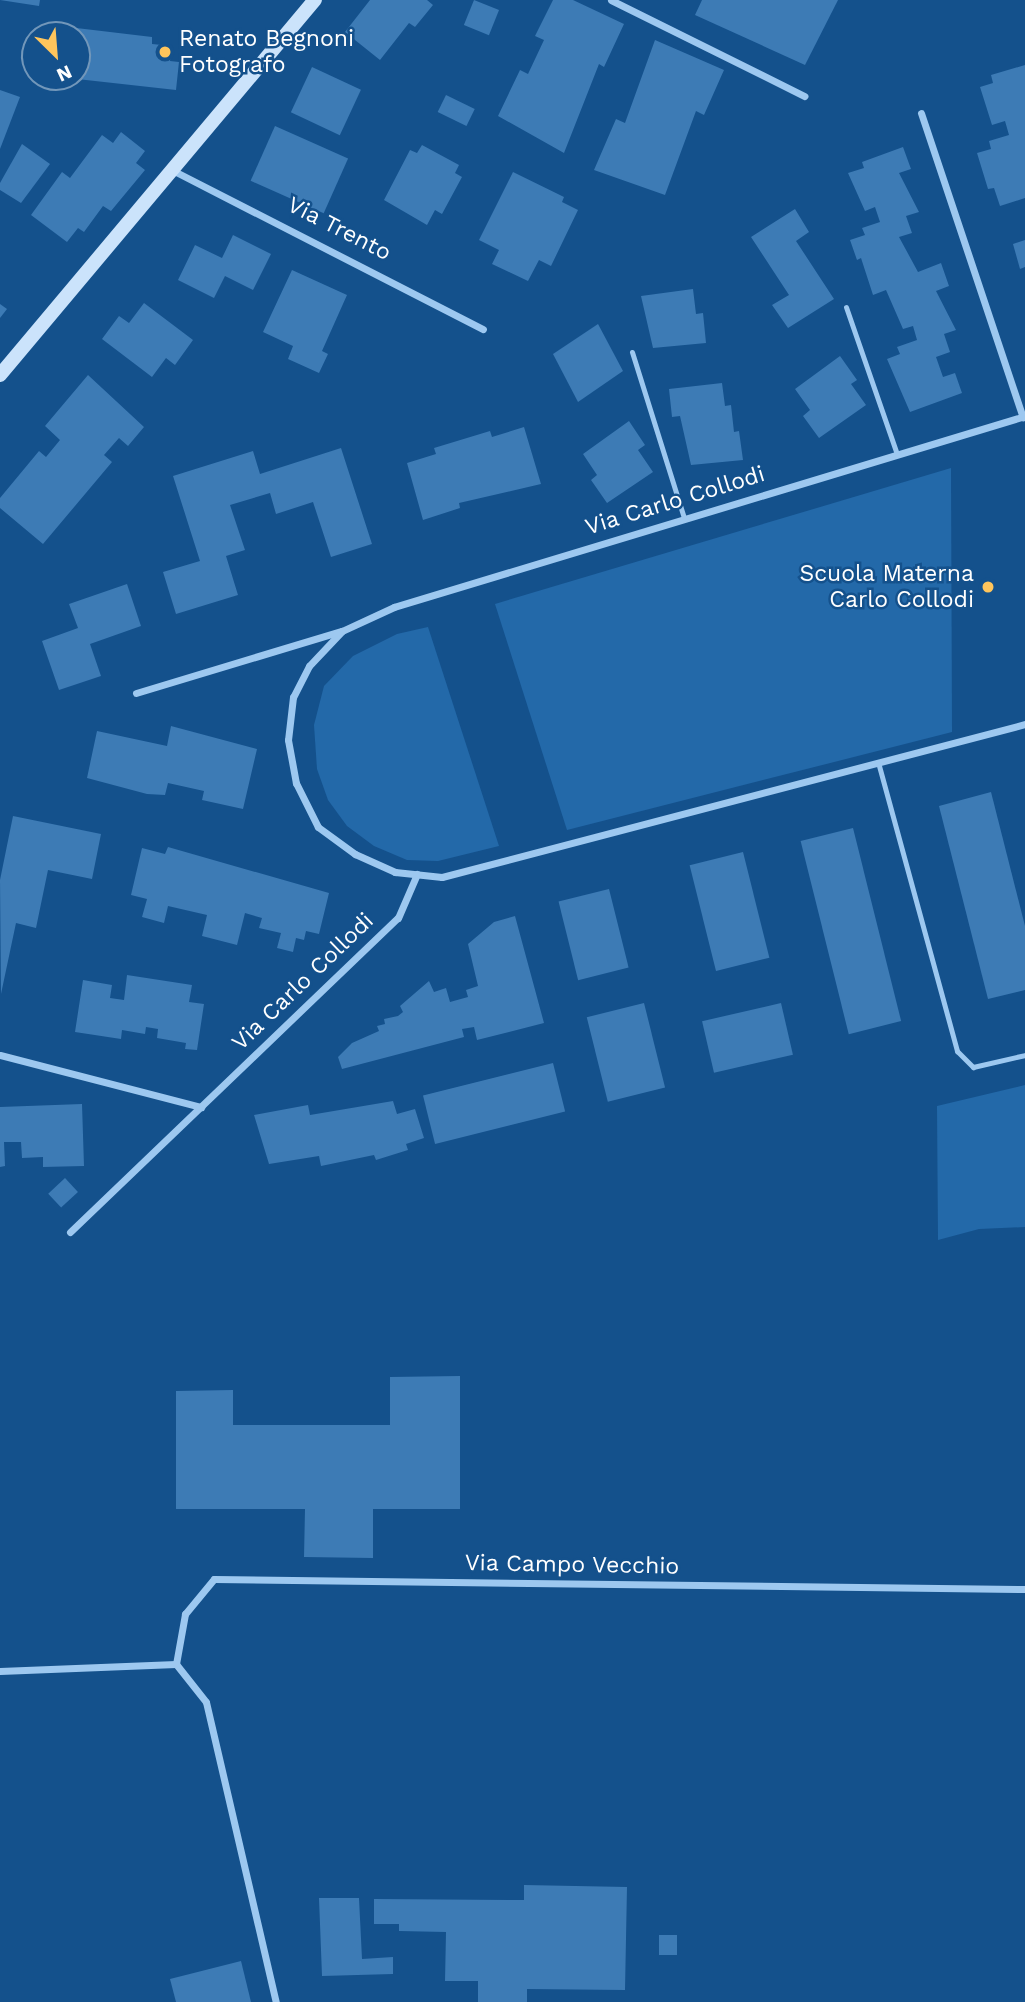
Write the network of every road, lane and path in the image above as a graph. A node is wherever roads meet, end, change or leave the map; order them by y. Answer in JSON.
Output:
{"nodes":[{"id":1,"x":314,"y":0,"type":"edge"},
{"id":2,"x":611,"y":0,"type":"edge"},
{"id":3,"x":804,"y":96,"type":"dead end"},
{"id":4,"x":921,"y":113,"type":"dead end"},
{"id":5,"x":173,"y":171,"type":"junction"},
{"id":6,"x":846,"y":307,"type":"dead end"},
{"id":7,"x":483,"y":329,"type":"dead end"},
{"id":8,"x":632,"y":352,"type":"dead end"},
{"id":9,"x":0,"y":375,"type":"edge"},
{"id":10,"x":1024,"y":417,"type":"edge"},
{"id":11,"x":897,"y":454,"type":"junction"},
{"id":12,"x":684,"y":518,"type":"junction"},
{"id":13,"x":342,"y":631,"type":"junction"},
{"id":14,"x":136,"y":693,"type":"dead end"},
{"id":15,"x":1025,"y":724,"type":"edge"},
{"id":16,"x":878,"y":762,"type":"junction"},
{"id":17,"x":417,"y":874,"type":"junction"},
{"id":18,"x":0,"y":1055,"type":"edge"},
{"id":19,"x":1025,"y":1055,"type":"edge"},
{"id":20,"x":201,"y":1107,"type":"junction"},
{"id":21,"x":70,"y":1232,"type":"dead end"},
{"id":22,"x":1025,"y":1589,"type":"edge"},
{"id":23,"x":176,"y":1664,"type":"junction"},
{"id":24,"x":0,"y":1671,"type":"edge"},
{"id":25,"x":276,"y":2002,"type":"edge"}],
"edges":[{"from":1,"to":5,"type":"street"},
{"from":2,"to":3,"type":"street"},
{"from":4,"to":10,"type":"street","name":"Via Carlo Collodi"},
{"from":5,"to":7,"type":"street","name":"Via Trento"},
{"from":5,"to":9,"type":"street"},
{"from":6,"to":11,"type":"lane"},
{"from":8,"to":12,"type":"lane"},
{"from":10,"to":11,"type":"street","name":"Via Carlo Collodi"},
{"from":11,"to":12,"type":"street","name":"Via Carlo Collodi"},
{"from":12,"to":13,"type":"street","name":"Via Carlo Collodi"},
{"from":13,"to":14,"type":"street","name":"Via Carlo Collodi"},
{"from":13,"to":17,"type":"street","name":"Via Carlo Collodi"},
{"from":15,"to":16,"type":"street","name":"Via Carlo Collodi"},
{"from":16,"to":17,"type":"street","name":"Via Carlo Collodi"},
{"from":16,"to":19,"type":"lane"},
{"from":17,"to":20,"type":"street","name":"Via Carlo Collodi"},
{"from":18,"to":20,"type":"street"},
{"from":20,"to":21,"type":"street","name":"Via Carlo Collodi"},
{"from":22,"to":23,"type":"street","name":"Via Campo Vecchio"},
{"from":23,"to":24,"type":"street"},
{"from":23,"to":25,"type":"street"}]}
